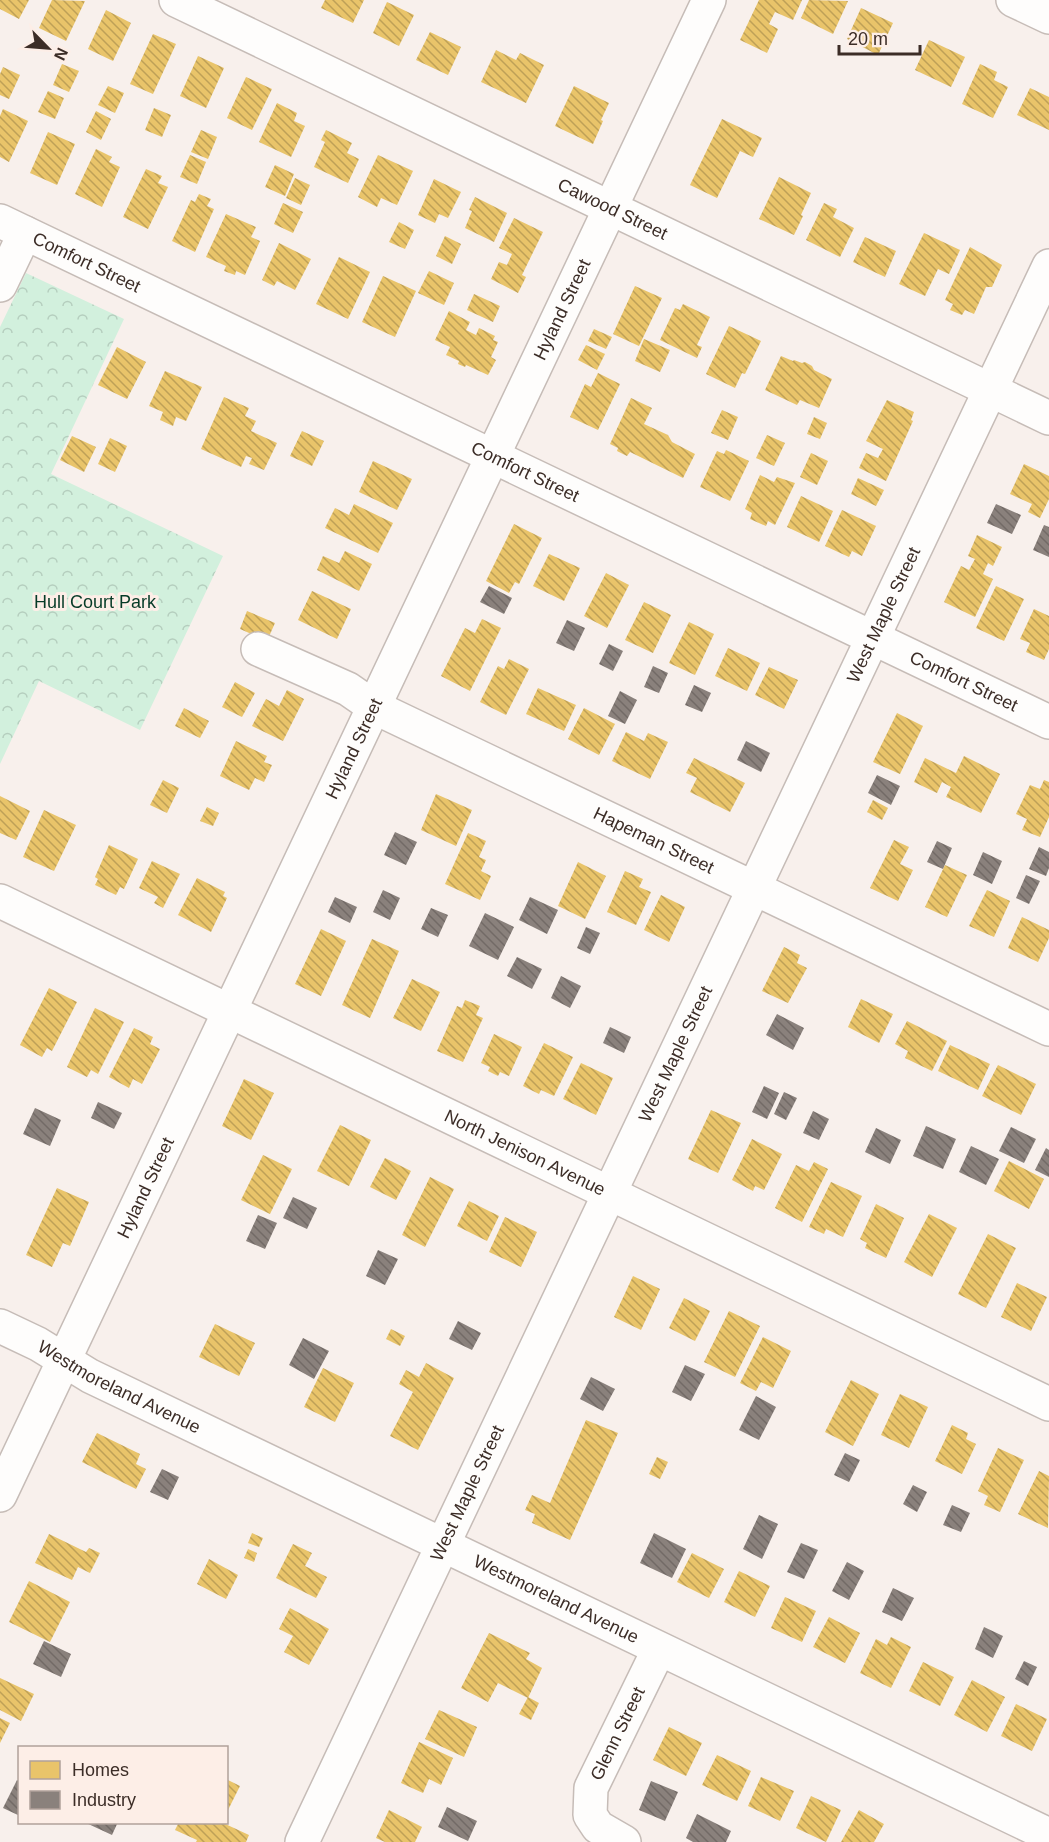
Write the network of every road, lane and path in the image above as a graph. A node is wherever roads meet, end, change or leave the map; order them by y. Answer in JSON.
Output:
{"nodes":[{"id":1,"x":176,"y":0,"type":"edge"},
{"id":2,"x":709,"y":0,"type":"edge"},
{"id":3,"x":1013,"y":0,"type":"edge"},
{"id":4,"x":1049,"y":17,"type":"edge"},
{"id":5,"x":610,"y":207,"type":"junction"},
{"id":6,"x":12,"y":227,"type":"edge"},
{"id":7,"x":1049,"y":266,"type":"edge"},
{"id":8,"x":0,"y":285,"type":"edge"},
{"id":9,"x":990,"y":390,"type":"junction"},
{"id":10,"x":1049,"y":418,"type":"edge"},
{"id":11,"x":492,"y":456,"type":"junction"},
{"id":12,"x":873,"y":638,"type":"junction"},
{"id":13,"x":258,"y":649,"type":"dead end"},
{"id":14,"x":374,"y":707,"type":"junction"},
{"id":15,"x":1049,"y":722,"type":"edge"},
{"id":16,"x":753,"y":889,"type":"junction"},
{"id":17,"x":0,"y":901,"type":"edge"},
{"id":18,"x":229,"y":1010,"type":"junction"},
{"id":19,"x":1049,"y":1029,"type":"edge"},
{"id":20,"x":610,"y":1192,"type":"junction"},
{"id":21,"x":0,"y":1326,"type":"edge"},
{"id":22,"x":64,"y":1360,"type":"junction"},
{"id":23,"x":1049,"y":1404,"type":"edge"},
{"id":24,"x":0,"y":1495,"type":"edge"},
{"id":25,"x":442,"y":1544,"type":"junction"},
{"id":26,"x":659,"y":1649,"type":"junction"},
{"id":27,"x":1049,"y":1835,"type":"edge"},
{"id":28,"x":302,"y":1842,"type":"edge"},
{"id":29,"x":624,"y":1842,"type":"edge"}],
"edges":[{"from":1,"to":5,"type":"street","name":"Cawood Street"},
{"from":2,"to":5,"type":"street","name":"Hyland Street"},
{"from":3,"to":4,"type":"street"},
{"from":5,"to":9,"type":"street","name":"Cawood Street"},
{"from":5,"to":11,"type":"street","name":"Hyland Street"},
{"from":6,"to":8,"type":"street"},
{"from":6,"to":11,"type":"street","name":"Comfort Street"},
{"from":7,"to":9,"type":"street","name":"West Maple Street"},
{"from":9,"to":10,"type":"street","name":"Cawood Street"},
{"from":9,"to":12,"type":"street","name":"West Maple Street"},
{"from":11,"to":12,"type":"street","name":"Comfort Street"},
{"from":11,"to":14,"type":"street","name":"Hyland Street"},
{"from":12,"to":15,"type":"street","name":"Comfort Street"},
{"from":12,"to":16,"type":"street","name":"West Maple Street"},
{"from":13,"to":14,"type":"street","name":"Hapeman Street"},
{"from":14,"to":16,"type":"street","name":"Hapeman Street"},
{"from":14,"to":18,"type":"street","name":"Hyland Street"},
{"from":16,"to":19,"type":"street","name":"Hapeman Street"},
{"from":16,"to":20,"type":"street","name":"West Maple Street"},
{"from":17,"to":18,"type":"street","name":"North Jenison Avenue"},
{"from":18,"to":20,"type":"street","name":"North Jenison Avenue"},
{"from":18,"to":22,"type":"street","name":"Hyland Street"},
{"from":20,"to":23,"type":"street","name":"North Jenison Avenue"},
{"from":20,"to":25,"type":"street","name":"West Maple Street"},
{"from":21,"to":22,"type":"street","name":"Westmoreland Avenue"},
{"from":22,"to":24,"type":"street","name":"Hyland Street"},
{"from":22,"to":25,"type":"street","name":"Westmoreland Avenue"},
{"from":25,"to":26,"type":"street","name":"Westmoreland Avenue"},
{"from":25,"to":28,"type":"street","name":"West Maple Street"},
{"from":26,"to":27,"type":"street","name":"Westmoreland Avenue"},
{"from":26,"to":29,"type":"street","name":"Glenn Street"}]}
